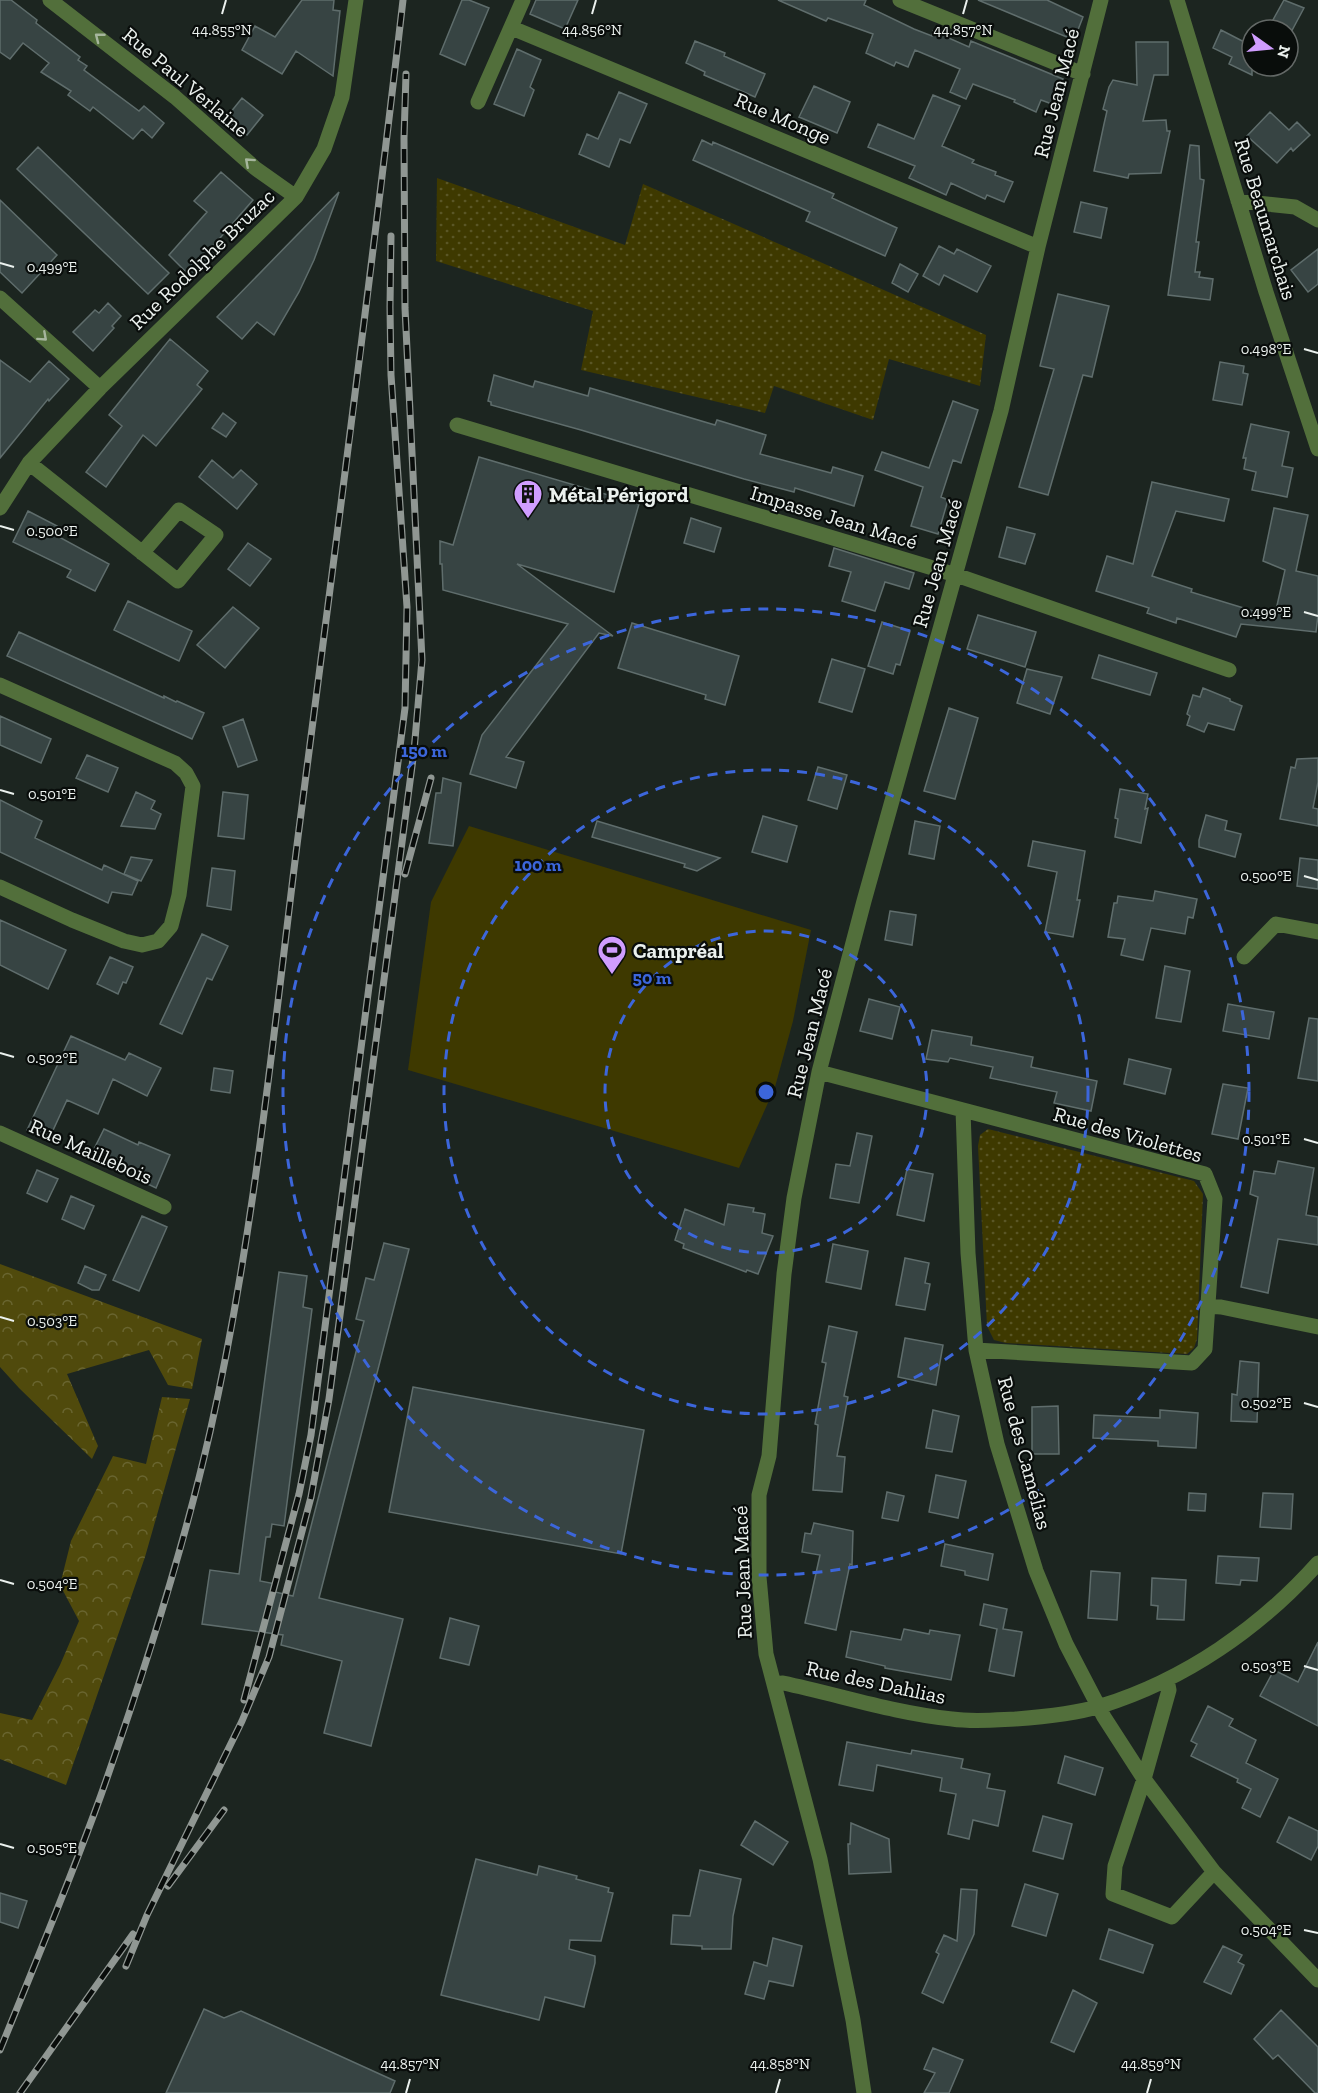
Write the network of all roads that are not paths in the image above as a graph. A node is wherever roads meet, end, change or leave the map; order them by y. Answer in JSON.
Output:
{"nodes":[{"id":1,"x":50,"y":0,"type":"edge"},
{"id":2,"x":356,"y":0,"type":"edge"},
{"id":3,"x":523,"y":0,"type":"edge"},
{"id":4,"x":900,"y":0,"type":"edge"},
{"id":5,"x":1101,"y":0,"type":"edge"},
{"id":6,"x":1177,"y":0,"type":"edge"},
{"id":7,"x":512,"y":28,"type":"junction"},
{"id":8,"x":1083,"y":74,"type":"junction"},
{"id":9,"x":478,"y":102,"type":"dead end"},
{"id":10,"x":296,"y":197,"type":"junction"},
{"id":11,"x":1238,"y":201,"type":"junction"},
{"id":12,"x":1318,"y":220,"type":"edge"},
{"id":13,"x":1038,"y":247,"type":"junction"},
{"id":14,"x":0,"y":297,"type":"edge"},
{"id":15,"x":100,"y":388,"type":"junction"},
{"id":16,"x":458,"y":425,"type":"dead end"},
{"id":17,"x":1318,"y":449,"type":"edge"},
{"id":18,"x":29,"y":463,"type":"junction"},
{"id":19,"x":0,"y":508,"type":"edge"},
{"id":20,"x":142,"y":553,"type":"junction"},
{"id":21,"x":956,"y":575,"type":"junction"},
{"id":22,"x":1229,"y":670,"type":"dead end"},
{"id":23,"x":0,"y":685,"type":"edge"},
{"id":24,"x":0,"y":887,"type":"edge"},
{"id":25,"x":1318,"y":932,"type":"edge"},
{"id":26,"x":1244,"y":957,"type":"dead end"},
{"id":27,"x":819,"y":1072,"type":"junction"},
{"id":28,"x":963,"y":1110,"type":"junction"},
{"id":29,"x":0,"y":1133,"type":"edge"},
{"id":30,"x":164,"y":1208,"type":"dead end"},
{"id":31,"x":1208,"y":1306,"type":"junction"},
{"id":32,"x":1318,"y":1327,"type":"edge"},
{"id":33,"x":976,"y":1350,"type":"junction"},
{"id":34,"x":1318,"y":1563,"type":"edge"},
{"id":35,"x":1167,"y":1680,"type":"junction"},
{"id":36,"x":774,"y":1684,"type":"junction"},
{"id":37,"x":1100,"y":1706,"type":"junction"},
{"id":38,"x":1144,"y":1779,"type":"junction"},
{"id":39,"x":1214,"y":1872,"type":"junction"},
{"id":40,"x":1318,"y":1980,"type":"edge"},
{"id":41,"x":864,"y":2093,"type":"edge"}],
"edges":[{"from":10,"to":1,"type":"street","name":"Rue Paul Verlaine","one_way":true},
{"from":2,"to":10,"type":"street","name":"Rue Rodolphe Bruzac"},
{"from":3,"to":7,"type":"street"},
{"from":4,"to":8,"type":"street"},
{"from":5,"to":8,"type":"street","name":"Rue Jean Macé"},
{"from":6,"to":11,"type":"street","name":"Rue Beaumarchais"},
{"from":7,"to":9,"type":"street"},
{"from":7,"to":13,"type":"street","name":"Rue Monge"},
{"from":8,"to":13,"type":"street","name":"Rue Jean Macé"},
{"from":10,"to":15,"type":"street","name":"Rue Rodolphe Bruzac"},
{"from":11,"to":12,"type":"street"},
{"from":11,"to":17,"type":"street","name":"Rue Beaumarchais"},
{"from":13,"to":21,"type":"street","name":"Rue Jean Macé"},
{"from":14,"to":15,"type":"street","one_way":true},
{"from":15,"to":18,"type":"street","name":"Rue Rodolphe Bruzac"},
{"from":16,"to":21,"type":"street","name":"Impasse Jean Macé"},
{"from":18,"to":19,"type":"street","name":"Rue Rodolphe Bruzac"},
{"from":18,"to":20,"type":"street"},
{"from":20,"to":20,"type":"street"},
{"from":21,"to":22,"type":"street","name":"Impasse Jean Macé"},
{"from":21,"to":27,"type":"street","name":"Rue Jean Macé"},
{"from":23,"to":24,"type":"street"},
{"from":25,"to":26,"type":"street"},
{"from":27,"to":28,"type":"street","name":"Rue des Violettes"},
{"from":27,"to":36,"type":"street","name":"Rue Jean Macé"},
{"from":28,"to":31,"type":"street","name":"Rue des Violettes"},
{"from":28,"to":33,"type":"street","name":"Rue des Camélias"},
{"from":29,"to":30,"type":"street","name":"Rue Maillebois"},
{"from":31,"to":32,"type":"street"},
{"from":31,"to":33,"type":"street","name":"Rue des Violettes"},
{"from":33,"to":37,"type":"street","name":"Rue des Camélias"},
{"from":34,"to":35,"type":"street","name":"Rue des Dahlias"},
{"from":35,"to":37,"type":"street","name":"Rue des Dahlias"},
{"from":35,"to":38,"type":"street"},
{"from":36,"to":37,"type":"street","name":"Rue des Dahlias"},
{"from":36,"to":41,"type":"street","name":"Rue Jean Macé"},
{"from":37,"to":38,"type":"street","name":"Rue des Camélias"},
{"from":38,"to":39,"type":"street","name":"Rue des Camélias"},
{"from":38,"to":39,"type":"street"},
{"from":39,"to":40,"type":"street","name":"Rue des Camélias"}]}
